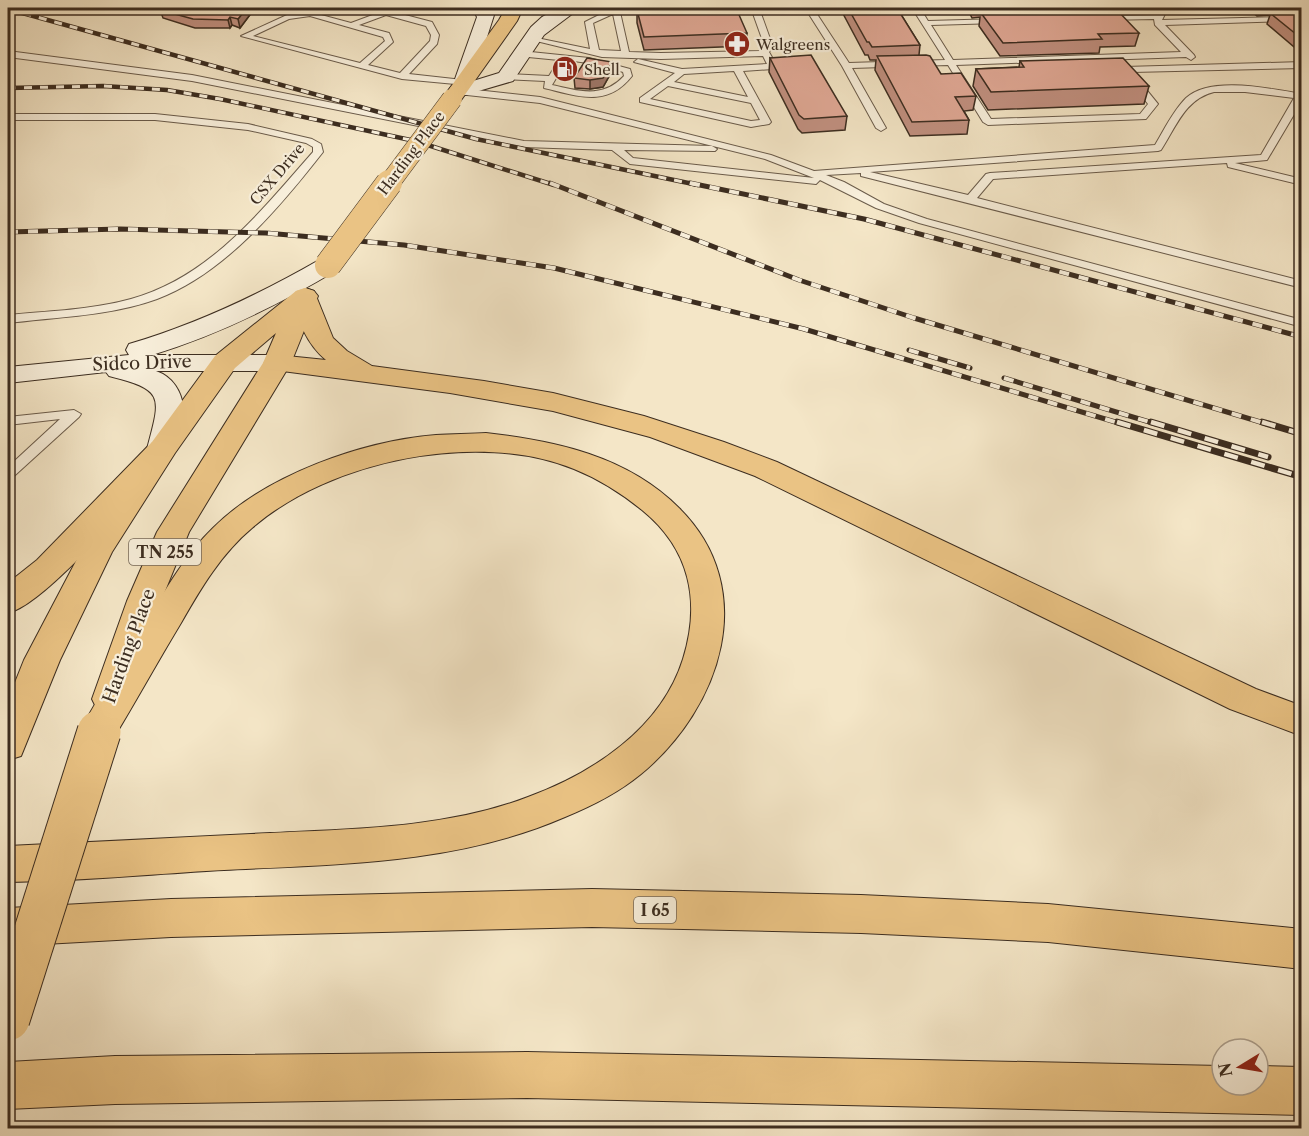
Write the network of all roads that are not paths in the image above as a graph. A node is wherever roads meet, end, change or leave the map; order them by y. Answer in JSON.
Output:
{"nodes":[{"id":1,"x":148,"y":8,"type":"edge"},
{"id":2,"x":367,"y":8,"type":"edge"},
{"id":3,"x":480,"y":8,"type":"edge"},
{"id":4,"x":514,"y":8,"type":"edge"},
{"id":5,"x":571,"y":8,"type":"edge"},
{"id":6,"x":628,"y":8,"type":"edge"},
{"id":7,"x":755,"y":8,"type":"edge"},
{"id":8,"x":809,"y":8,"type":"edge"},
{"id":9,"x":916,"y":8,"type":"edge"},
{"id":10,"x":1164,"y":8,"type":"edge"},
{"id":11,"x":172,"y":9,"type":"edge"},
{"id":12,"x":616,"y":10,"type":"junction"},
{"id":13,"x":309,"y":11,"type":"edge"},
{"id":14,"x":382,"y":11,"type":"edge"},
{"id":15,"x":1097,"y":18,"type":"edge"},
{"id":16,"x":1297,"y":19,"type":"edge"},
{"id":17,"x":1158,"y":20,"type":"junction"},
{"id":18,"x":1006,"y":21,"type":"edge"},
{"id":19,"x":926,"y":23,"type":"junction"},
{"id":20,"x":354,"y":24,"type":"junction"},
{"id":21,"x":532,"y":39,"type":"junction"},
{"id":22,"x":583,"y":49,"type":"junction"},
{"id":23,"x":595,"y":52,"type":"junction"},
{"id":24,"x":765,"y":52,"type":"junction"},
{"id":25,"x":8,"y":54,"type":"edge"},
{"id":26,"x":521,"y":54,"type":"junction"},
{"id":27,"x":1187,"y":54,"type":"junction"},
{"id":28,"x":626,"y":55,"type":"junction"},
{"id":29,"x":1113,"y":56,"type":"junction"},
{"id":30,"x":564,"y":59,"type":"junction"},
{"id":31,"x":575,"y":60,"type":"junction"},
{"id":32,"x":950,"y":61,"type":"junction"},
{"id":33,"x":1302,"y":65,"type":"edge"},
{"id":34,"x":361,"y":66,"type":"junction"},
{"id":35,"x":846,"y":66,"type":"junction"},
{"id":36,"x":737,"y":68,"type":"junction"},
{"id":37,"x":1203,"y":69,"type":"junction"},
{"id":38,"x":1113,"y":70,"type":"edge"},
{"id":39,"x":1125,"y":70,"type":"junction"},
{"id":40,"x":682,"y":72,"type":"junction"},
{"id":41,"x":970,"y":75,"type":"dead end"},
{"id":42,"x":402,"y":76,"type":"junction"},
{"id":43,"x":959,"y":76,"type":"junction"},
{"id":44,"x":506,"y":77,"type":"junction"},
{"id":45,"x":551,"y":79,"type":"junction"},
{"id":46,"x":667,"y":83,"type":"junction"},
{"id":47,"x":459,"y":88,"type":"junction"},
{"id":48,"x":1300,"y":97,"type":"edge"},
{"id":49,"x":754,"y":100,"type":"junction"},
{"id":50,"x":8,"y":117,"type":"edge"},
{"id":51,"x":881,"y":128,"type":"dead end"},
{"id":52,"x":615,"y":147,"type":"junction"},
{"id":53,"x":739,"y":150,"type":"junction"},
{"id":54,"x":1214,"y":161,"type":"junction"},
{"id":55,"x":849,"y":170,"type":"junction"},
{"id":56,"x":812,"y":173,"type":"junction"},
{"id":57,"x":1302,"y":182,"type":"edge"},
{"id":58,"x":840,"y":184,"type":"junction"},
{"id":59,"x":970,"y":200,"type":"junction"},
{"id":60,"x":1302,"y":285,"type":"edge"},
{"id":61,"x":294,"y":294,"type":"junction"},
{"id":62,"x":8,"y":319,"type":"edge"},
{"id":63,"x":1302,"y":324,"type":"edge"},
{"id":64,"x":225,"y":362,"type":"junction"},
{"id":65,"x":277,"y":363,"type":"junction"},
{"id":66,"x":80,"y":366,"type":"junction"},
{"id":67,"x":8,"y":375,"type":"edge"},
{"id":68,"x":371,"y":375,"type":"junction"},
{"id":69,"x":8,"y":421,"type":"edge"},
{"id":70,"x":162,"y":449,"type":"junction"},
{"id":71,"x":8,"y":474,"type":"edge"},
{"id":72,"x":8,"y":601,"type":"edge"},
{"id":73,"x":1302,"y":722,"type":"edge"},
{"id":74,"x":100,"y":729,"type":"junction"},
{"id":75,"x":10,"y":740,"type":"edge"},
{"id":76,"x":8,"y":864,"type":"edge"},
{"id":77,"x":8,"y":927,"type":"edge"},
{"id":78,"x":1302,"y":949,"type":"edge"},
{"id":79,"x":8,"y":1019,"type":"edge"},
{"id":80,"x":8,"y":1086,"type":"edge"},
{"id":81,"x":1302,"y":1091,"type":"edge"}],
"edges":[{"from":1,"to":11,"type":"lane"},
{"from":2,"to":14,"type":"lane"},
{"from":3,"to":47,"type":"main road"},
{"from":4,"to":47,"type":"main road","name":"Harding Place"},
{"from":5,"to":21,"type":"main road"},
{"from":6,"to":12,"type":"lane"},
{"from":7,"to":24,"type":"lane"},
{"from":8,"to":35,"type":"lane"},
{"from":9,"to":19,"type":"lane"},
{"from":10,"to":17,"type":"lane"},
{"from":12,"to":23,"type":"lane"},
{"from":12,"to":28,"type":"lane"},
{"from":13,"to":20,"type":"lane"},
{"from":13,"to":34,"type":"lane"},
{"from":14,"to":20,"type":"lane"},
{"from":14,"to":42,"type":"lane"},
{"from":15,"to":17,"type":"lane"},
{"from":16,"to":17,"type":"lane"},
{"from":17,"to":27,"type":"lane"},
{"from":18,"to":19,"type":"lane"},
{"from":19,"to":32,"type":"lane"},
{"from":20,"to":34,"type":"lane"},
{"from":21,"to":22,"type":"lane"},
{"from":21,"to":26,"type":"main road"},
{"from":22,"to":23,"type":"lane"},
{"from":22,"to":31,"type":"lane"},
{"from":23,"to":28,"type":"lane"},
{"from":23,"to":40,"type":"lane"},
{"from":24,"to":28,"type":"lane"},
{"from":24,"to":36,"type":"lane"},
{"from":25,"to":52,"type":"lane"},
{"from":26,"to":30,"type":"lane"},
{"from":26,"to":44,"type":"main road"},
{"from":27,"to":29,"type":"lane"},
{"from":27,"to":37,"type":"lane"},
{"from":29,"to":32,"type":"lane"},
{"from":29,"to":39,"type":"lane"},
{"from":30,"to":31,"type":"lane"},
{"from":30,"to":45,"type":"lane"},
{"from":31,"to":45,"type":"lane"},
{"from":32,"to":35,"type":"lane"},
{"from":32,"to":43,"type":"lane"},
{"from":33,"to":37,"type":"lane"},
{"from":34,"to":42,"type":"lane"},
{"from":35,"to":51,"type":"lane"},
{"from":36,"to":40,"type":"lane"},
{"from":36,"to":49,"type":"lane"},
{"from":37,"to":39,"type":"lane"},
{"from":38,"to":39,"type":"lane"},
{"from":39,"to":43,"type":"lane"},
{"from":40,"to":46,"type":"lane"},
{"from":41,"to":43,"type":"lane"},
{"from":42,"to":47,"type":"lane"},
{"from":44,"to":45,"type":"lane"},
{"from":44,"to":47,"type":"main road"},
{"from":46,"to":49,"type":"lane"},
{"from":46,"to":49,"type":"lane"},
{"from":47,"to":53,"type":"lane"},
{"from":47,"to":61,"type":"main road","name":"Harding Place","number":"TN 255","bridge":true},
{"from":48,"to":54,"type":"lane"},
{"from":48,"to":55,"type":"lane"},
{"from":50,"to":62,"type":"lane","name":"CSX Drive"},
{"from":52,"to":53,"type":"lane"},
{"from":52,"to":58,"type":"lane"},
{"from":53,"to":56,"type":"lane"},
{"from":54,"to":57,"type":"lane"},
{"from":54,"to":59,"type":"lane"},
{"from":55,"to":56,"type":"lane"},
{"from":55,"to":59,"type":"lane"},
{"from":56,"to":58,"type":"lane"},
{"from":58,"to":63,"type":"lane"},
{"from":59,"to":60,"type":"lane"},
{"from":61,"to":64,"type":"main road","name":"Harding Place","number":"TN 255"},
{"from":61,"to":65,"type":"main road","name":"Harding Place","number":"TN 255"},
{"from":61,"to":66,"type":"main road","number":"TN 255"},
{"from":61,"to":68,"type":"main road"},
{"from":64,"to":65,"type":"main road","name":"Sidco Drive"},
{"from":64,"to":66,"type":"main road","name":"Sidco Drive"},
{"from":64,"to":70,"type":"main road","name":"Harding Place","number":"TN 255"},
{"from":65,"to":68,"type":"main road"},
{"from":65,"to":74,"type":"main road","name":"Harding Place","number":"TN 255"},
{"from":66,"to":67,"type":"main road","name":"Sidco Drive"},
{"from":66,"to":70,"type":"main road"},
{"from":68,"to":73,"type":"main road"},
{"from":69,"to":71,"type":"lane"},
{"from":70,"to":72,"type":"main road"},
{"from":70,"to":75,"type":"main road","name":"Harding Place","number":"TN 255"},
{"from":74,"to":76,"type":"main road"},
{"from":74,"to":79,"type":"main road","name":"Harding Place","number":"TN 255","bridge":true},
{"from":77,"to":78,"type":"main road","number":"I 65"},
{"from":80,"to":81,"type":"main road"}]}
